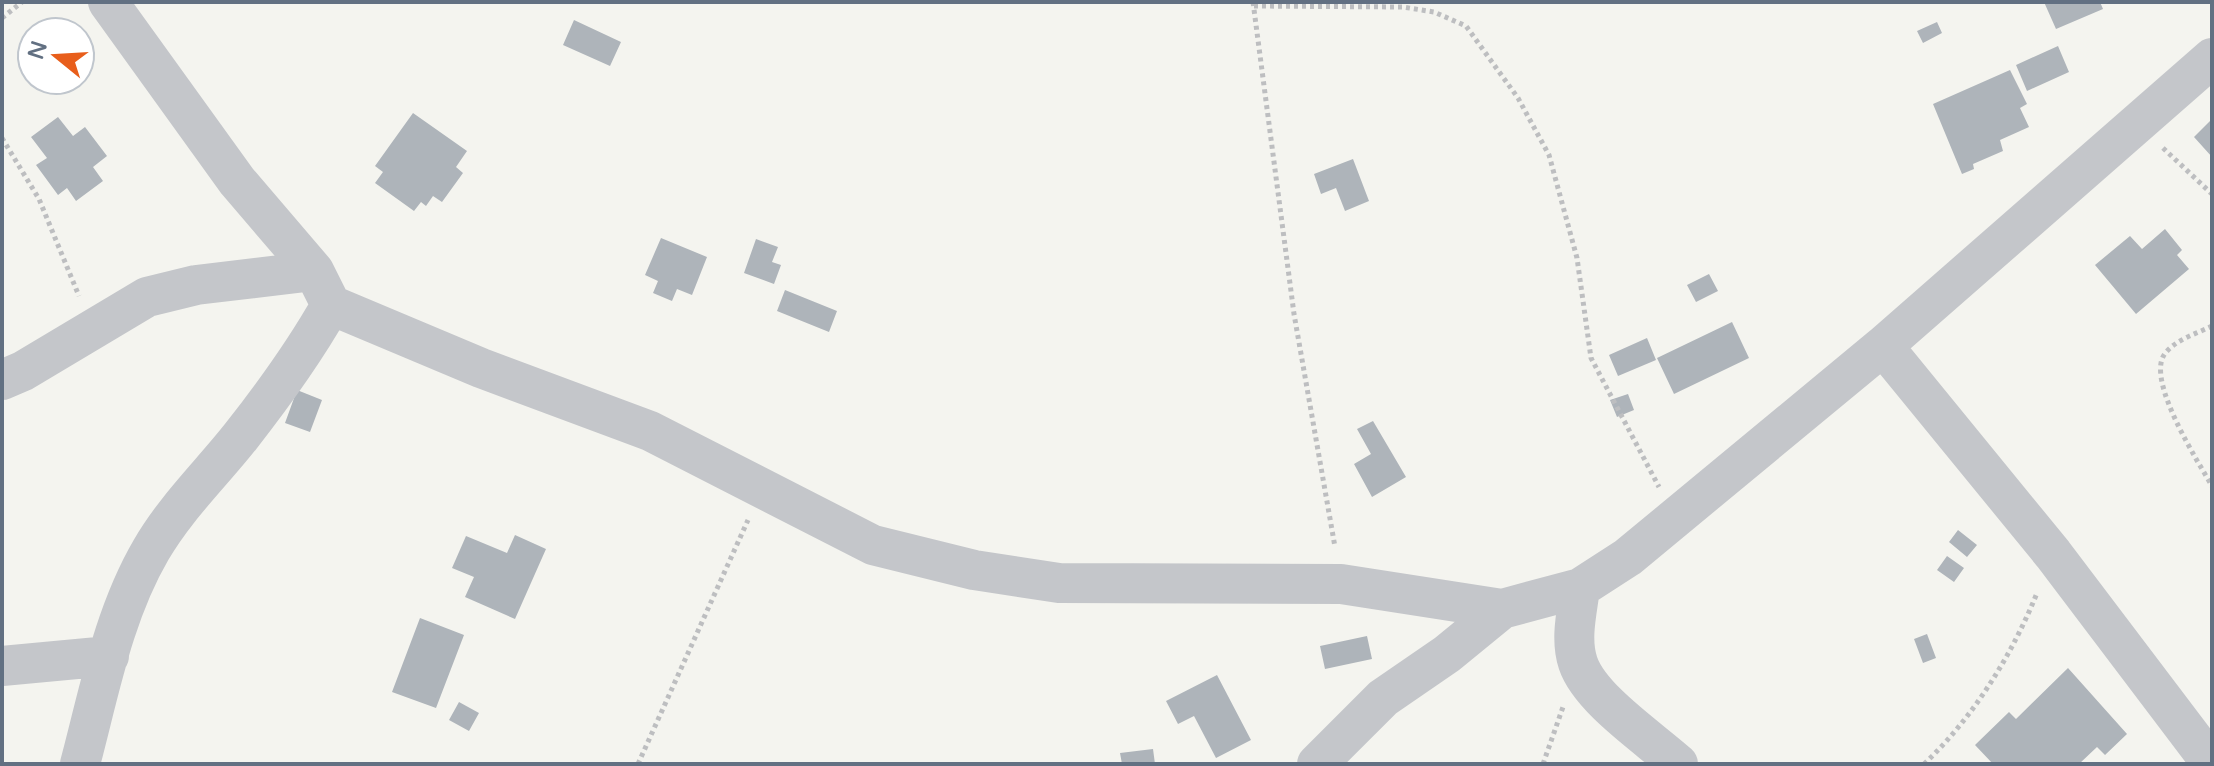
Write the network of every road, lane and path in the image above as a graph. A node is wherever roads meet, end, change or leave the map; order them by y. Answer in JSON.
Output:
{"nodes":[{"id":1,"x":22,"y":2,"type":"edge"},
{"id":2,"x":108,"y":2,"type":"edge"},
{"id":3,"x":1254,"y":4,"type":"edge"},
{"id":4,"x":2,"y":18,"type":"edge"},
{"id":5,"x":2212,"y":58,"type":"edge"},
{"id":6,"x":2137,"y":124,"type":"junction"},
{"id":7,"x":2,"y":138,"type":"edge"},
{"id":8,"x":2212,"y":194,"type":"edge"},
{"id":9,"x":322,"y":288,"type":"junction"},
{"id":10,"x":2212,"y":326,"type":"edge"},
{"id":11,"x":94,"y":331,"type":"junction"},
{"id":12,"x":1883,"y":346,"type":"junction"},
{"id":13,"x":2,"y":380,"type":"edge"},
{"id":14,"x":2212,"y":486,"type":"edge"},
{"id":15,"x":762,"y":488,"type":"junction"},
{"id":16,"x":1675,"y":518,"type":"junction"},
{"id":17,"x":2053,"y":554,"type":"junction"},
{"id":18,"x":1341,"y":584,"type":"junction"},
{"id":19,"x":1580,"y":588,"type":"junction"},
{"id":20,"x":1502,"y":609,"type":"junction"},
{"id":21,"x":109,"y":656,"type":"junction"},
{"id":22,"x":1578,"y":664,"type":"junction"},
{"id":23,"x":2,"y":666,"type":"edge"},
{"id":24,"x":80,"y":764,"type":"edge"},
{"id":25,"x":638,"y":764,"type":"edge"},
{"id":26,"x":1317,"y":764,"type":"edge"},
{"id":27,"x":1543,"y":764,"type":"edge"},
{"id":28,"x":1678,"y":764,"type":"edge"},
{"id":29,"x":1924,"y":764,"type":"edge"},
{"id":30,"x":2212,"y":764,"type":"edge"}],
"edges":[{"from":1,"to":4,"type":"path"},
{"from":2,"to":9,"type":"street"},
{"from":3,"to":16,"type":"path"},
{"from":3,"to":18,"type":"path"},
{"from":5,"to":6,"type":"street"},
{"from":6,"to":8,"type":"path"},
{"from":6,"to":12,"type":"street"},
{"from":7,"to":11,"type":"path"},
{"from":9,"to":11,"type":"street"},
{"from":9,"to":15,"type":"street"},
{"from":9,"to":21,"type":"street"},
{"from":10,"to":14,"type":"path"},
{"from":11,"to":13,"type":"street"},
{"from":12,"to":16,"type":"street"},
{"from":12,"to":17,"type":"street"},
{"from":15,"to":18,"type":"street"},
{"from":15,"to":25,"type":"path"},
{"from":16,"to":19,"type":"street"},
{"from":17,"to":29,"type":"path"},
{"from":17,"to":30,"type":"street"},
{"from":18,"to":20,"type":"street"},
{"from":19,"to":20,"type":"street"},
{"from":19,"to":22,"type":"street"},
{"from":20,"to":26,"type":"street"},
{"from":21,"to":23,"type":"street"},
{"from":21,"to":24,"type":"street"},
{"from":22,"to":27,"type":"path"},
{"from":22,"to":28,"type":"street"}]}
